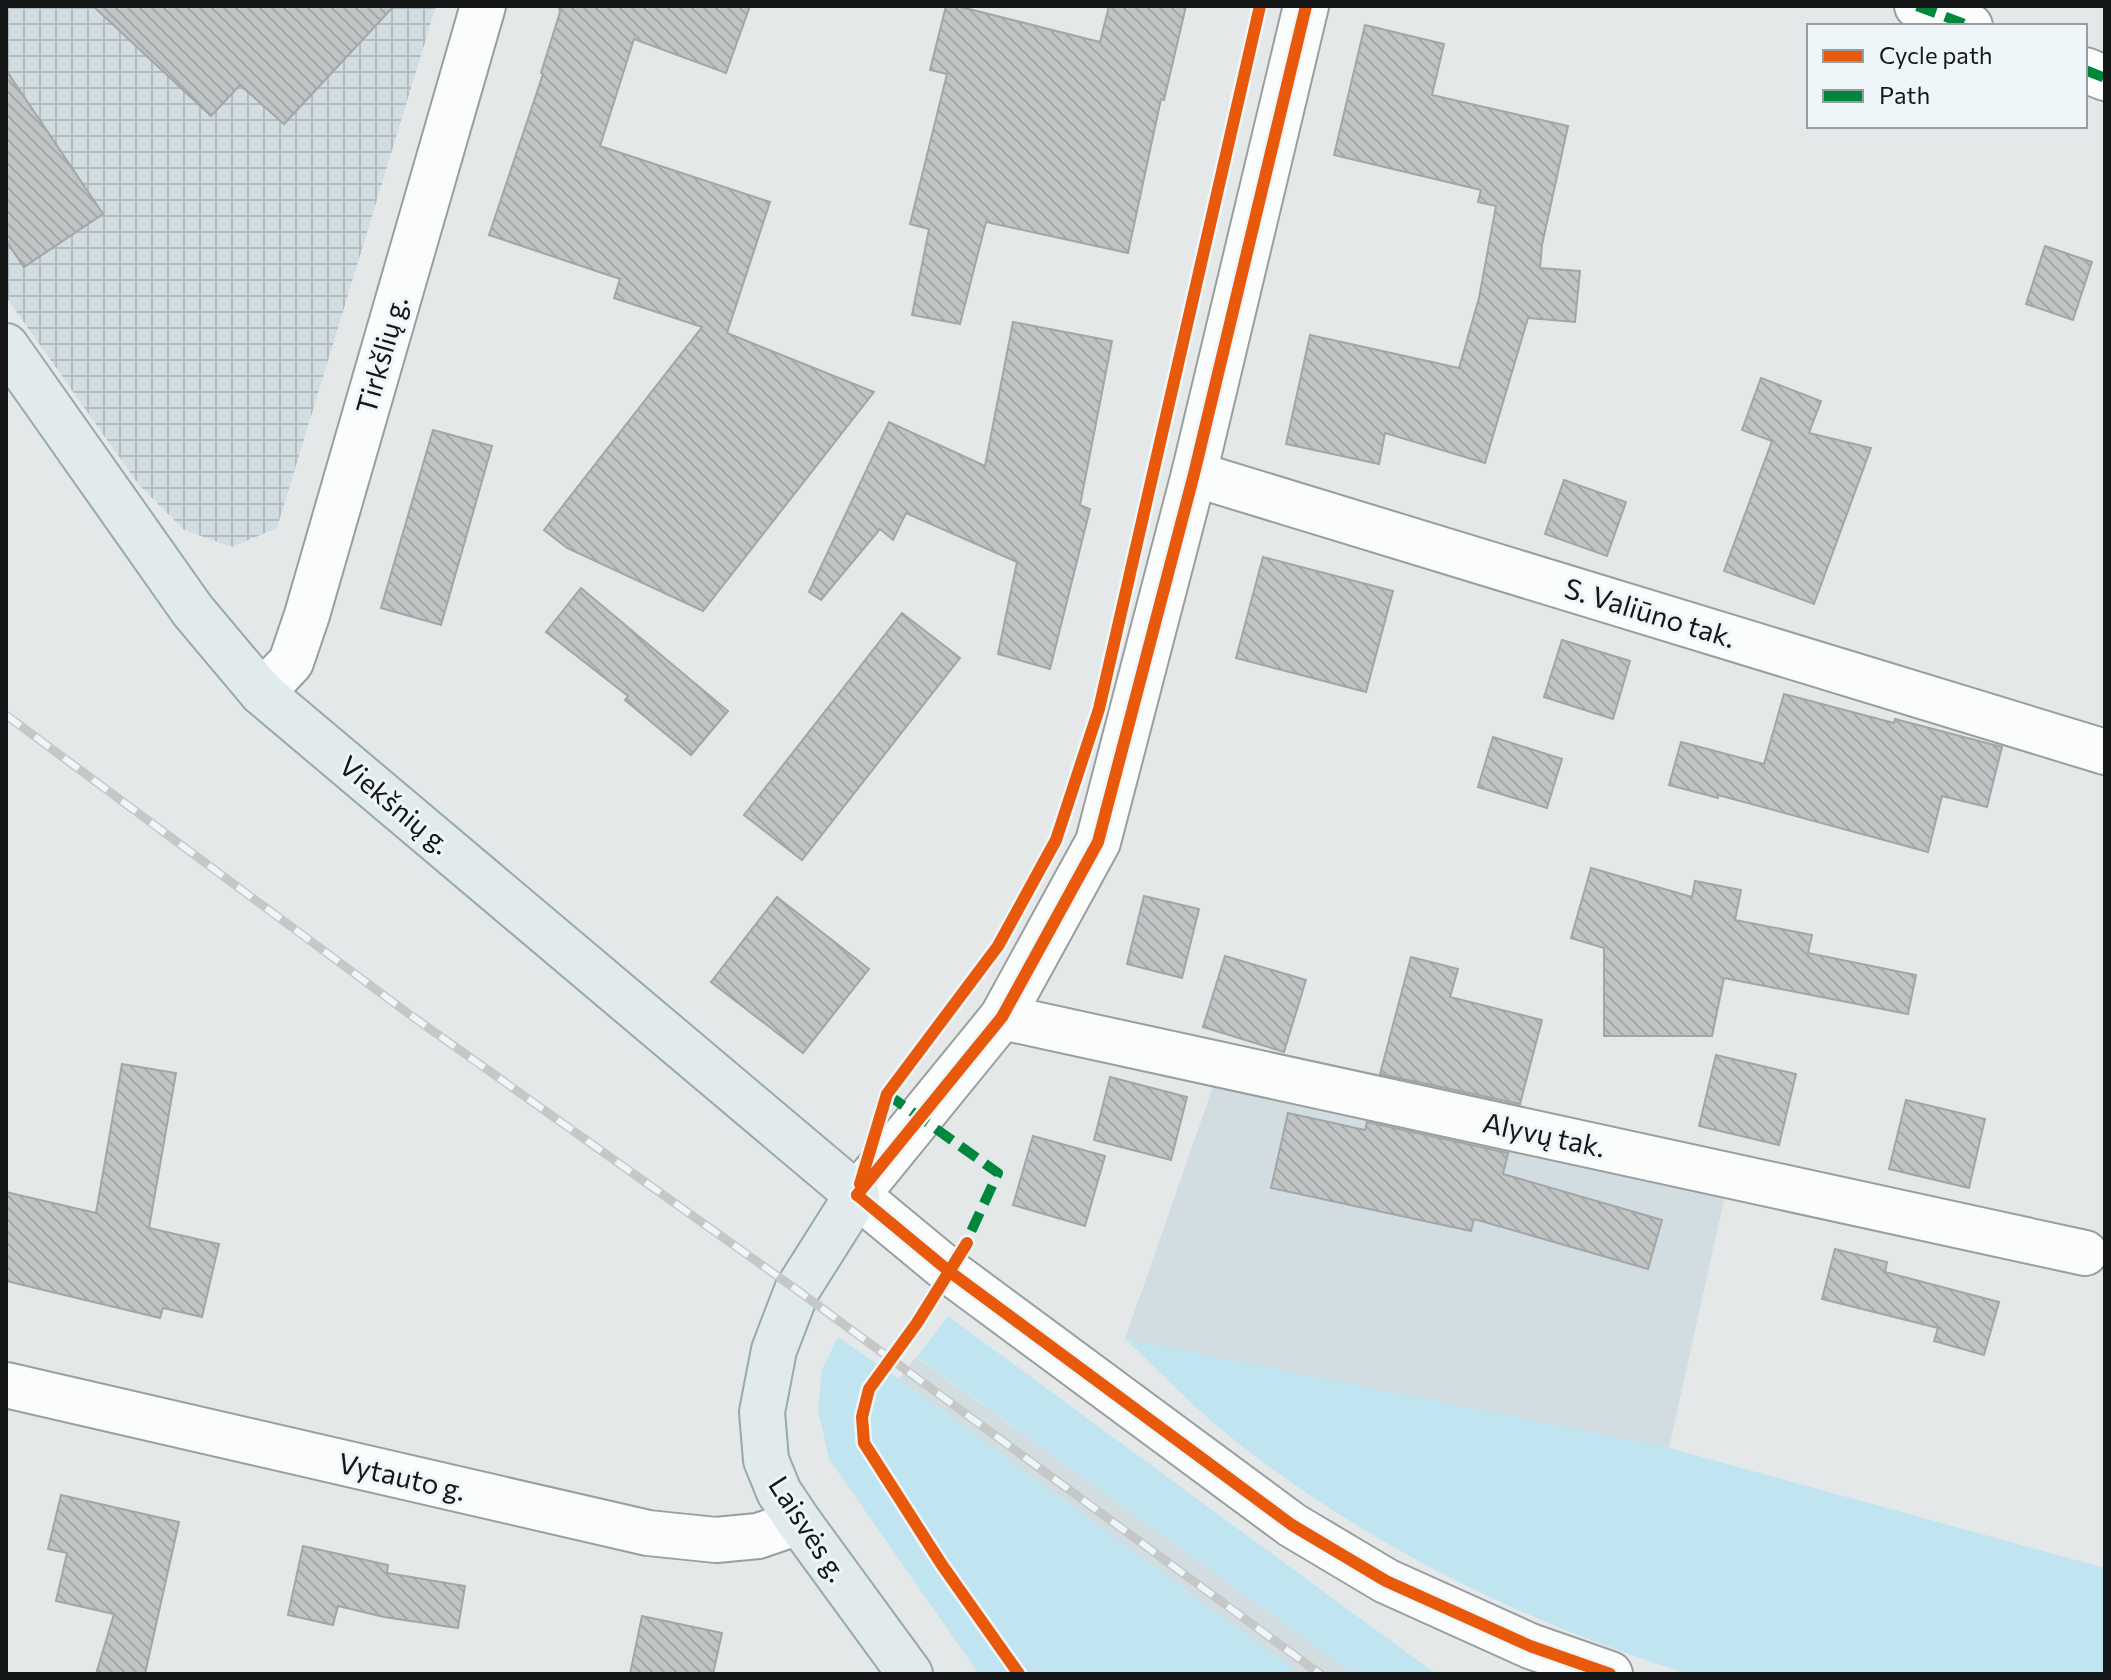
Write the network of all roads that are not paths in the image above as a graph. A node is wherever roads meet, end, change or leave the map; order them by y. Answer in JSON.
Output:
{"nodes":[{"id":1,"x":483,"y":6,"type":"edge"},
{"id":2,"x":1306,"y":6,"type":"edge"},
{"id":3,"x":1917,"y":6,"type":"edge"},
{"id":4,"x":1965,"y":24,"type":"edge"},
{"id":5,"x":6,"y":346,"type":"edge"},
{"id":6,"x":1194,"y":474,"type":"junction"},
{"id":7,"x":262,"y":693,"type":"junction"},
{"id":8,"x":2105,"y":752,"type":"edge"},
{"id":9,"x":1002,"y":1017,"type":"junction"},
{"id":10,"x":857,"y":1195,"type":"junction"},
{"id":11,"x":2085,"y":1253,"type":"dead end"},
{"id":12,"x":6,"y":1385,"type":"edge"},
{"id":13,"x":799,"y":1522,"type":"junction"},
{"id":14,"x":910,"y":1674,"type":"edge"},
{"id":15,"x":1610,"y":1674,"type":"edge"}],
"edges":[{"from":1,"to":7,"type":"street","name":"Tirkšlių g."},
{"from":2,"to":6,"type":"street"},
{"from":3,"to":4,"type":"street"},
{"from":5,"to":7,"type":"main road","name":"Viekšnių g."},
{"from":6,"to":8,"type":"street","name":"S. Valiūno tak."},
{"from":6,"to":9,"type":"street"},
{"from":7,"to":10,"type":"main road","name":"Viekšnių g."},
{"from":9,"to":10,"type":"street"},
{"from":9,"to":11,"type":"street","name":"Alyvų tak."},
{"from":10,"to":13,"type":"main road","name":"Laisvės g."},
{"from":10,"to":15,"type":"street"},
{"from":12,"to":13,"type":"street","name":"Vytauto g."},
{"from":13,"to":14,"type":"main road","name":"Laisvės g."}]}
